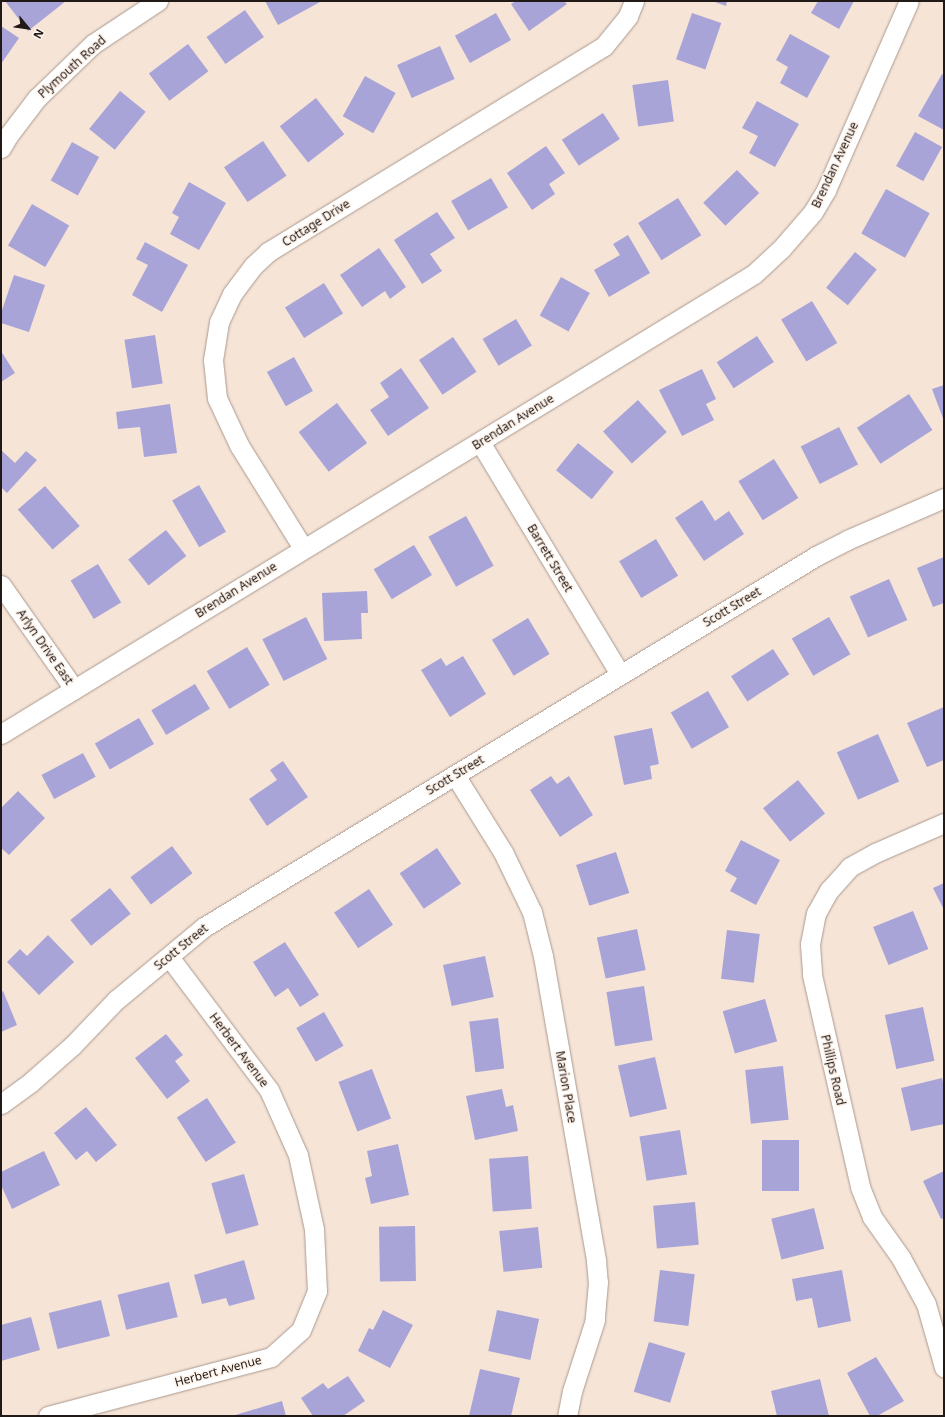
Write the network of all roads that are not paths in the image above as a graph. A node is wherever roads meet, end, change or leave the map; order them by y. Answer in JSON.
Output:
{"nodes":[{"id":1,"x":158,"y":1,"type":"edge"},
{"id":2,"x":634,"y":1,"type":"edge"},
{"id":3,"x":909,"y":1,"type":"edge"},
{"id":4,"x":1,"y":148,"type":"edge"},
{"id":5,"x":480,"y":442,"type":"junction"},
{"id":6,"x":944,"y":498,"type":"edge"},
{"id":7,"x":303,"y":548,"type":"junction"},
{"id":8,"x":1,"y":585,"type":"edge"},
{"id":9,"x":620,"y":674,"type":"junction"},
{"id":10,"x":74,"y":689,"type":"junction"},
{"id":11,"x":1,"y":734,"type":"edge"},
{"id":12,"x":455,"y":775,"type":"junction"},
{"id":13,"x":944,"y":823,"type":"edge"},
{"id":14,"x":169,"y":957,"type":"junction"},
{"id":15,"x":1,"y":1104,"type":"edge"},
{"id":16,"x":944,"y":1367,"type":"edge"},
{"id":17,"x":48,"y":1416,"type":"edge"},
{"id":18,"x":567,"y":1416,"type":"edge"}],
"edges":[{"from":1,"to":4,"type":"street","name":"Plymouth Road"},
{"from":2,"to":7,"type":"street","name":"Cottage Drive"},
{"from":3,"to":5,"type":"street","name":"Brendan Avenue"},
{"from":5,"to":7,"type":"street","name":"Brendan Avenue"},
{"from":5,"to":9,"type":"street","name":"Barrett Street"},
{"from":6,"to":9,"type":"street","name":"Scott Street"},
{"from":7,"to":10,"type":"street","name":"Brendan Avenue"},
{"from":8,"to":10,"type":"street","name":"Arlyn Drive East"},
{"from":9,"to":12,"type":"street","name":"Scott Street"},
{"from":10,"to":11,"type":"street","name":"Brendan Avenue"},
{"from":12,"to":14,"type":"street","name":"Scott Street"},
{"from":12,"to":18,"type":"street","name":"Marion Place"},
{"from":13,"to":16,"type":"street","name":"Phillips Road"},
{"from":14,"to":15,"type":"street","name":"Scott Street"},
{"from":14,"to":17,"type":"street","name":"Herbert Avenue"}]}
